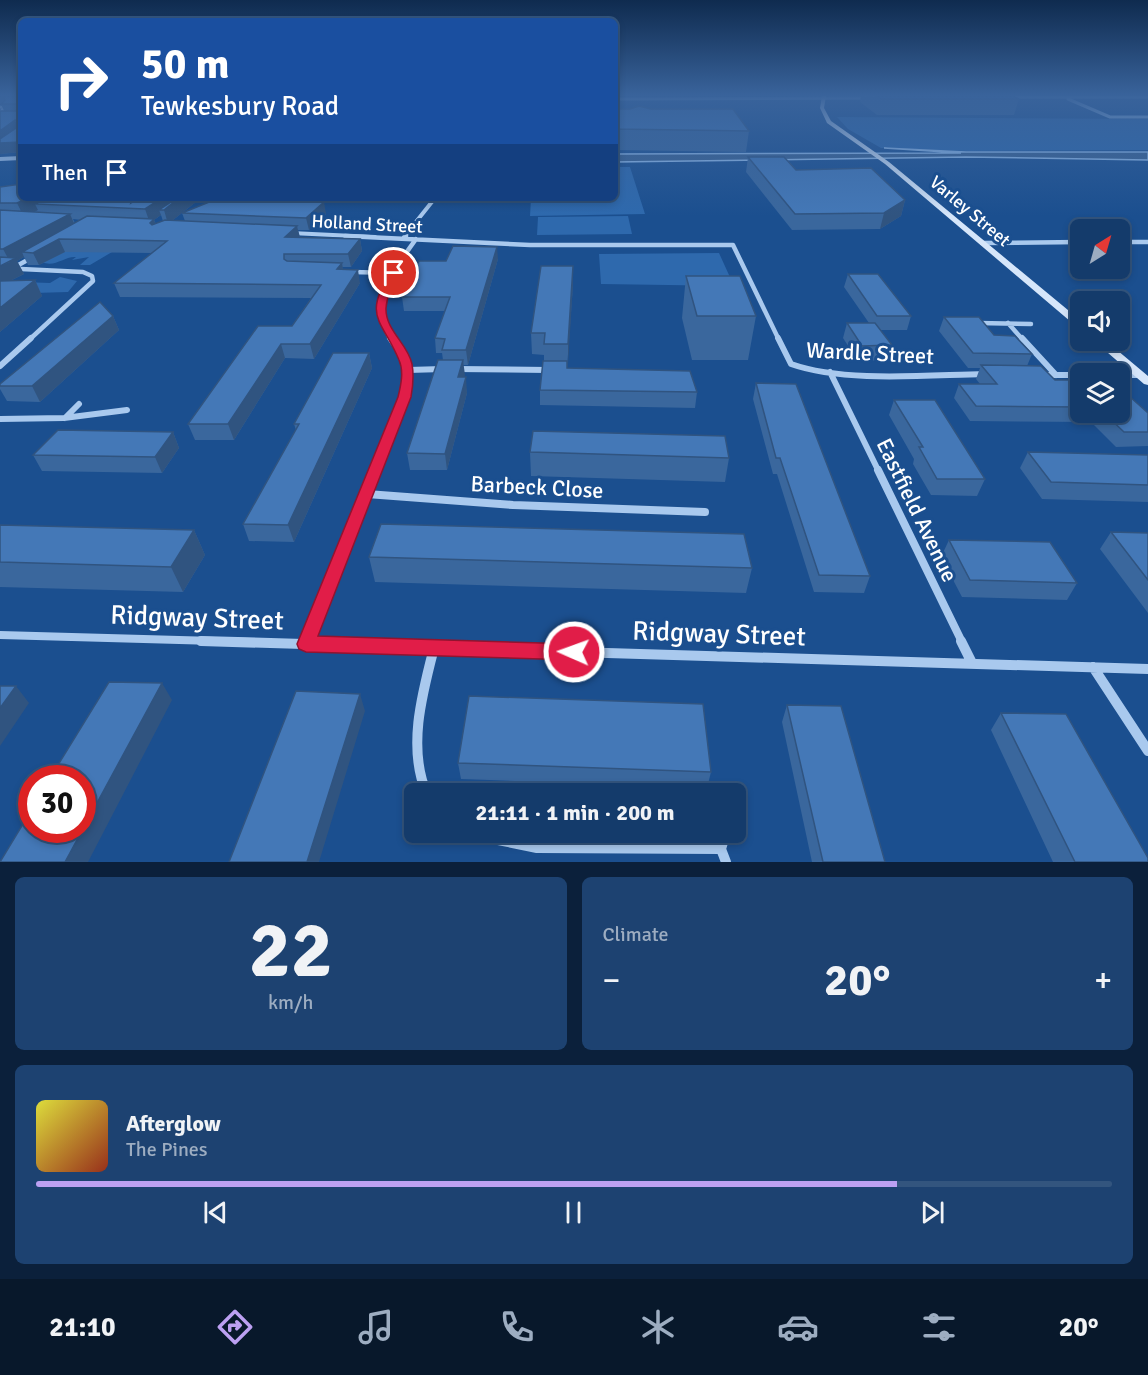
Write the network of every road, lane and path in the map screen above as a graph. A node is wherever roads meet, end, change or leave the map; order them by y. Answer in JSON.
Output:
{"nodes":[{"id":1,"x":850,"y":136,"type":"edge"},
{"id":2,"x":18,"y":158,"type":"edge"},
{"id":3,"x":0,"y":159,"type":"edge"},
{"id":4,"x":433,"y":201,"type":"edge"},
{"id":5,"x":286,"y":233,"type":"edge"},
{"id":6,"x":403,"y":239,"type":"junction"},
{"id":7,"x":416,"y":239,"type":"junction"},
{"id":8,"x":1130,"y":242,"type":"edge"},
{"id":9,"x":1148,"y":242,"type":"edge"},
{"id":10,"x":982,"y":243,"type":"junction"},
{"id":11,"x":1070,"y":243,"type":"edge"},
{"id":12,"x":733,"y":245,"type":"joint"},
{"id":13,"x":41,"y":252,"type":"edge"},
{"id":14,"x":0,"y":268,"type":"edge"},
{"id":15,"x":12,"y":269,"type":"junction"},
{"id":16,"x":347,"y":272,"type":"edge"},
{"id":17,"x":394,"y":273,"type":"junction"},
{"id":18,"x":1070,"y":317,"type":"edge"},
{"id":19,"x":974,"y":323,"type":"edge"},
{"id":20,"x":1008,"y":323,"type":"junction"},
{"id":21,"x":1031,"y":324,"type":"dead end"},
{"id":22,"x":1111,"y":351,"type":"edge"},
{"id":23,"x":0,"y":366,"type":"edge"},
{"id":24,"x":408,"y":370,"type":"junction"},
{"id":25,"x":555,"y":370,"type":"edge"},
{"id":26,"x":830,"y":372,"type":"junction"},
{"id":27,"x":997,"y":374,"type":"edge"},
{"id":28,"x":1033,"y":375,"type":"edge"},
{"id":29,"x":1056,"y":375,"type":"junction"},
{"id":30,"x":1070,"y":375,"type":"edge"},
{"id":31,"x":1130,"y":375,"type":"edge"},
{"id":32,"x":1139,"y":375,"type":"junction"},
{"id":33,"x":1148,"y":382,"type":"edge"},
{"id":34,"x":79,"y":404,"type":"dead end"},
{"id":35,"x":128,"y":410,"type":"dead end"},
{"id":36,"x":64,"y":418,"type":"junction"},
{"id":37,"x":0,"y":419,"type":"edge"},
{"id":38,"x":366,"y":494,"type":"junction"},
{"id":39,"x":705,"y":513,"type":"dead end"},
{"id":40,"x":0,"y":635,"type":"edge"},
{"id":41,"x":306,"y":644,"type":"junction"},
{"id":42,"x":434,"y":648,"type":"junction"},
{"id":43,"x":972,"y":663,"type":"junction"},
{"id":44,"x":1093,"y":667,"type":"junction"},
{"id":45,"x":1148,"y":669,"type":"edge"},
{"id":46,"x":1148,"y":751,"type":"edge"},
{"id":47,"x":424,"y":783,"type":"edge"},
{"id":48,"x":512,"y":843,"type":"edge"},
{"id":49,"x":723,"y":843,"type":"edge"},
{"id":50,"x":721,"y":849,"type":"junction"},
{"id":51,"x":726,"y":862,"type":"edge"}],
"edges":[{"from":1,"to":10,"type":"street","name":"Varley Street"},
{"from":2,"to":3,"type":"street"},
{"from":4,"to":6,"type":"street"},
{"from":5,"to":6,"type":"street","name":"Holland Street"},
{"from":6,"to":7,"type":"street","name":"Holland Street"},
{"from":7,"to":12,"type":"street","name":"Holland Street"},
{"from":7,"to":17,"type":"street"},
{"from":8,"to":9,"type":"street"},
{"from":10,"to":11,"type":"street"},
{"from":10,"to":18,"type":"street","name":"Varley Street"},
{"from":12,"to":26,"type":"street","name":"Wardle Street"},
{"from":13,"to":15,"type":"street"},
{"from":14,"to":15,"type":"street"},
{"from":15,"to":23,"type":"street"},
{"from":16,"to":17,"type":"street"},
{"from":17,"to":24,"type":"street"},
{"from":19,"to":20,"type":"street"},
{"from":20,"to":21,"type":"street"},
{"from":20,"to":29,"type":"street"},
{"from":22,"to":32,"type":"street"},
{"from":24,"to":25,"type":"street"},
{"from":24,"to":38,"type":"street"},
{"from":26,"to":27,"type":"street","name":"Wardle Street"},
{"from":26,"to":43,"type":"street","name":"Eastfield Avenue"},
{"from":28,"to":29,"type":"street"},
{"from":29,"to":30,"type":"street"},
{"from":31,"to":32,"type":"street"},
{"from":32,"to":33,"type":"street"},
{"from":34,"to":36,"type":"street"},
{"from":35,"to":36,"type":"street"},
{"from":36,"to":37,"type":"street"},
{"from":38,"to":39,"type":"street","name":"Barbeck Close"},
{"from":38,"to":41,"type":"street"},
{"from":40,"to":41,"type":"street","name":"Ridgway Street"},
{"from":41,"to":42,"type":"street","name":"Ridgway Street"},
{"from":42,"to":43,"type":"street","name":"Ridgway Street"},
{"from":42,"to":47,"type":"street"},
{"from":43,"to":44,"type":"street","name":"Ridgway Street"},
{"from":44,"to":45,"type":"street","name":"Ridgway Street"},
{"from":44,"to":46,"type":"street"},
{"from":48,"to":50,"type":"street"},
{"from":49,"to":50,"type":"street"},
{"from":50,"to":51,"type":"street"}]}
